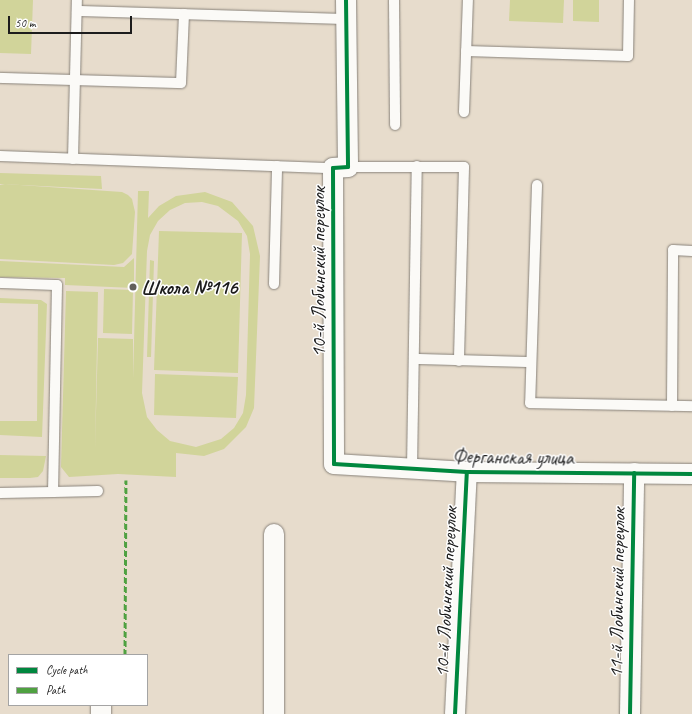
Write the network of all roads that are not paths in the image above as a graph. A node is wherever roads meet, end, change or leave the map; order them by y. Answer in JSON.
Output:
{"nodes":[{"id":1,"x":77,"y":0,"type":"edge"},
{"id":2,"x":346,"y":0,"type":"edge"},
{"id":3,"x":394,"y":0,"type":"edge"},
{"id":4,"x":468,"y":0,"type":"edge"},
{"id":5,"x":629,"y":0,"type":"edge"},
{"id":6,"x":77,"y":11,"type":"junction"},
{"id":7,"x":184,"y":14,"type":"junction"},
{"id":8,"x":346,"y":20,"type":"junction"},
{"id":9,"x":466,"y":51,"type":"junction"},
{"id":10,"x":0,"y":78,"type":"edge"},
{"id":11,"x":75,"y":79,"type":"junction"},
{"id":12,"x":464,"y":112,"type":"dead end"},
{"id":13,"x":395,"y":125,"type":"dead end"},
{"id":14,"x":0,"y":156,"type":"edge"},
{"id":15,"x":73,"y":158,"type":"junction"},
{"id":16,"x":277,"y":166,"type":"junction"},
{"id":17,"x":417,"y":166,"type":"junction"},
{"id":18,"x":340,"y":167,"type":"junction"},
{"id":19,"x":537,"y":185,"type":"dead end"},
{"id":20,"x":692,"y":251,"type":"edge"},
{"id":21,"x":0,"y":282,"type":"edge"},
{"id":22,"x":274,"y":284,"type":"dead end"},
{"id":23,"x":415,"y":359,"type":"junction"},
{"id":24,"x":459,"y":360,"type":"junction"},
{"id":25,"x":532,"y":362,"type":"junction"},
{"id":26,"x":672,"y":406,"type":"junction"},
{"id":27,"x":692,"y":406,"type":"edge"},
{"id":28,"x":334,"y":464,"type":"joint"},
{"id":29,"x":412,"y":469,"type":"junction"},
{"id":30,"x":468,"y":472,"type":"junction"},
{"id":31,"x":634,"y":473,"type":"junction"},
{"id":32,"x":692,"y":474,"type":"edge"},
{"id":33,"x":98,"y":491,"type":"dead end"},
{"id":34,"x":53,"y":492,"type":"junction"},
{"id":35,"x":0,"y":493,"type":"edge"},
{"id":36,"x":274,"y":534,"type":"dead end"},
{"id":37,"x":274,"y":714,"type":"edge"},
{"id":38,"x":455,"y":714,"type":"edge"},
{"id":39,"x":630,"y":714,"type":"edge"}],
"edges":[{"from":1,"to":6,"type":"lane"},
{"from":2,"to":8,"type":"street","name":"10-й Лобинский переулок"},
{"from":3,"to":13,"type":"lane"},
{"from":4,"to":9,"type":"lane"},
{"from":5,"to":9,"type":"lane"},
{"from":6,"to":7,"type":"lane"},
{"from":6,"to":11,"type":"lane"},
{"from":7,"to":8,"type":"lane"},
{"from":7,"to":11,"type":"lane"},
{"from":8,"to":18,"type":"street","name":"10-й Лобинский переулок"},
{"from":9,"to":12,"type":"lane"},
{"from":10,"to":11,"type":"lane"},
{"from":11,"to":15,"type":"lane"},
{"from":14,"to":15,"type":"lane"},
{"from":15,"to":16,"type":"lane"},
{"from":16,"to":18,"type":"lane"},
{"from":16,"to":22,"type":"lane"},
{"from":17,"to":18,"type":"lane"},
{"from":17,"to":23,"type":"lane"},
{"from":17,"to":24,"type":"lane"},
{"from":18,"to":28,"type":"street","name":"10-й Лобинский переулок"},
{"from":19,"to":25,"type":"lane"},
{"from":20,"to":26,"type":"lane"},
{"from":21,"to":34,"type":"lane"},
{"from":23,"to":24,"type":"lane"},
{"from":23,"to":29,"type":"lane"},
{"from":24,"to":25,"type":"lane"},
{"from":25,"to":26,"type":"lane"},
{"from":26,"to":27,"type":"lane"},
{"from":28,"to":29,"type":"street","name":"Ферганская улица"},
{"from":29,"to":30,"type":"street","name":"Ферганская улица"},
{"from":30,"to":31,"type":"street","name":"Ферганская улица"},
{"from":30,"to":38,"type":"street","name":"10-й Лобинский переулок"},
{"from":31,"to":32,"type":"street","name":"Ферганская улица"},
{"from":31,"to":39,"type":"street","name":"11-й Лобинский переулок"},
{"from":33,"to":34,"type":"lane"},
{"from":34,"to":35,"type":"lane"},
{"from":36,"to":37,"type":"street"}]}
